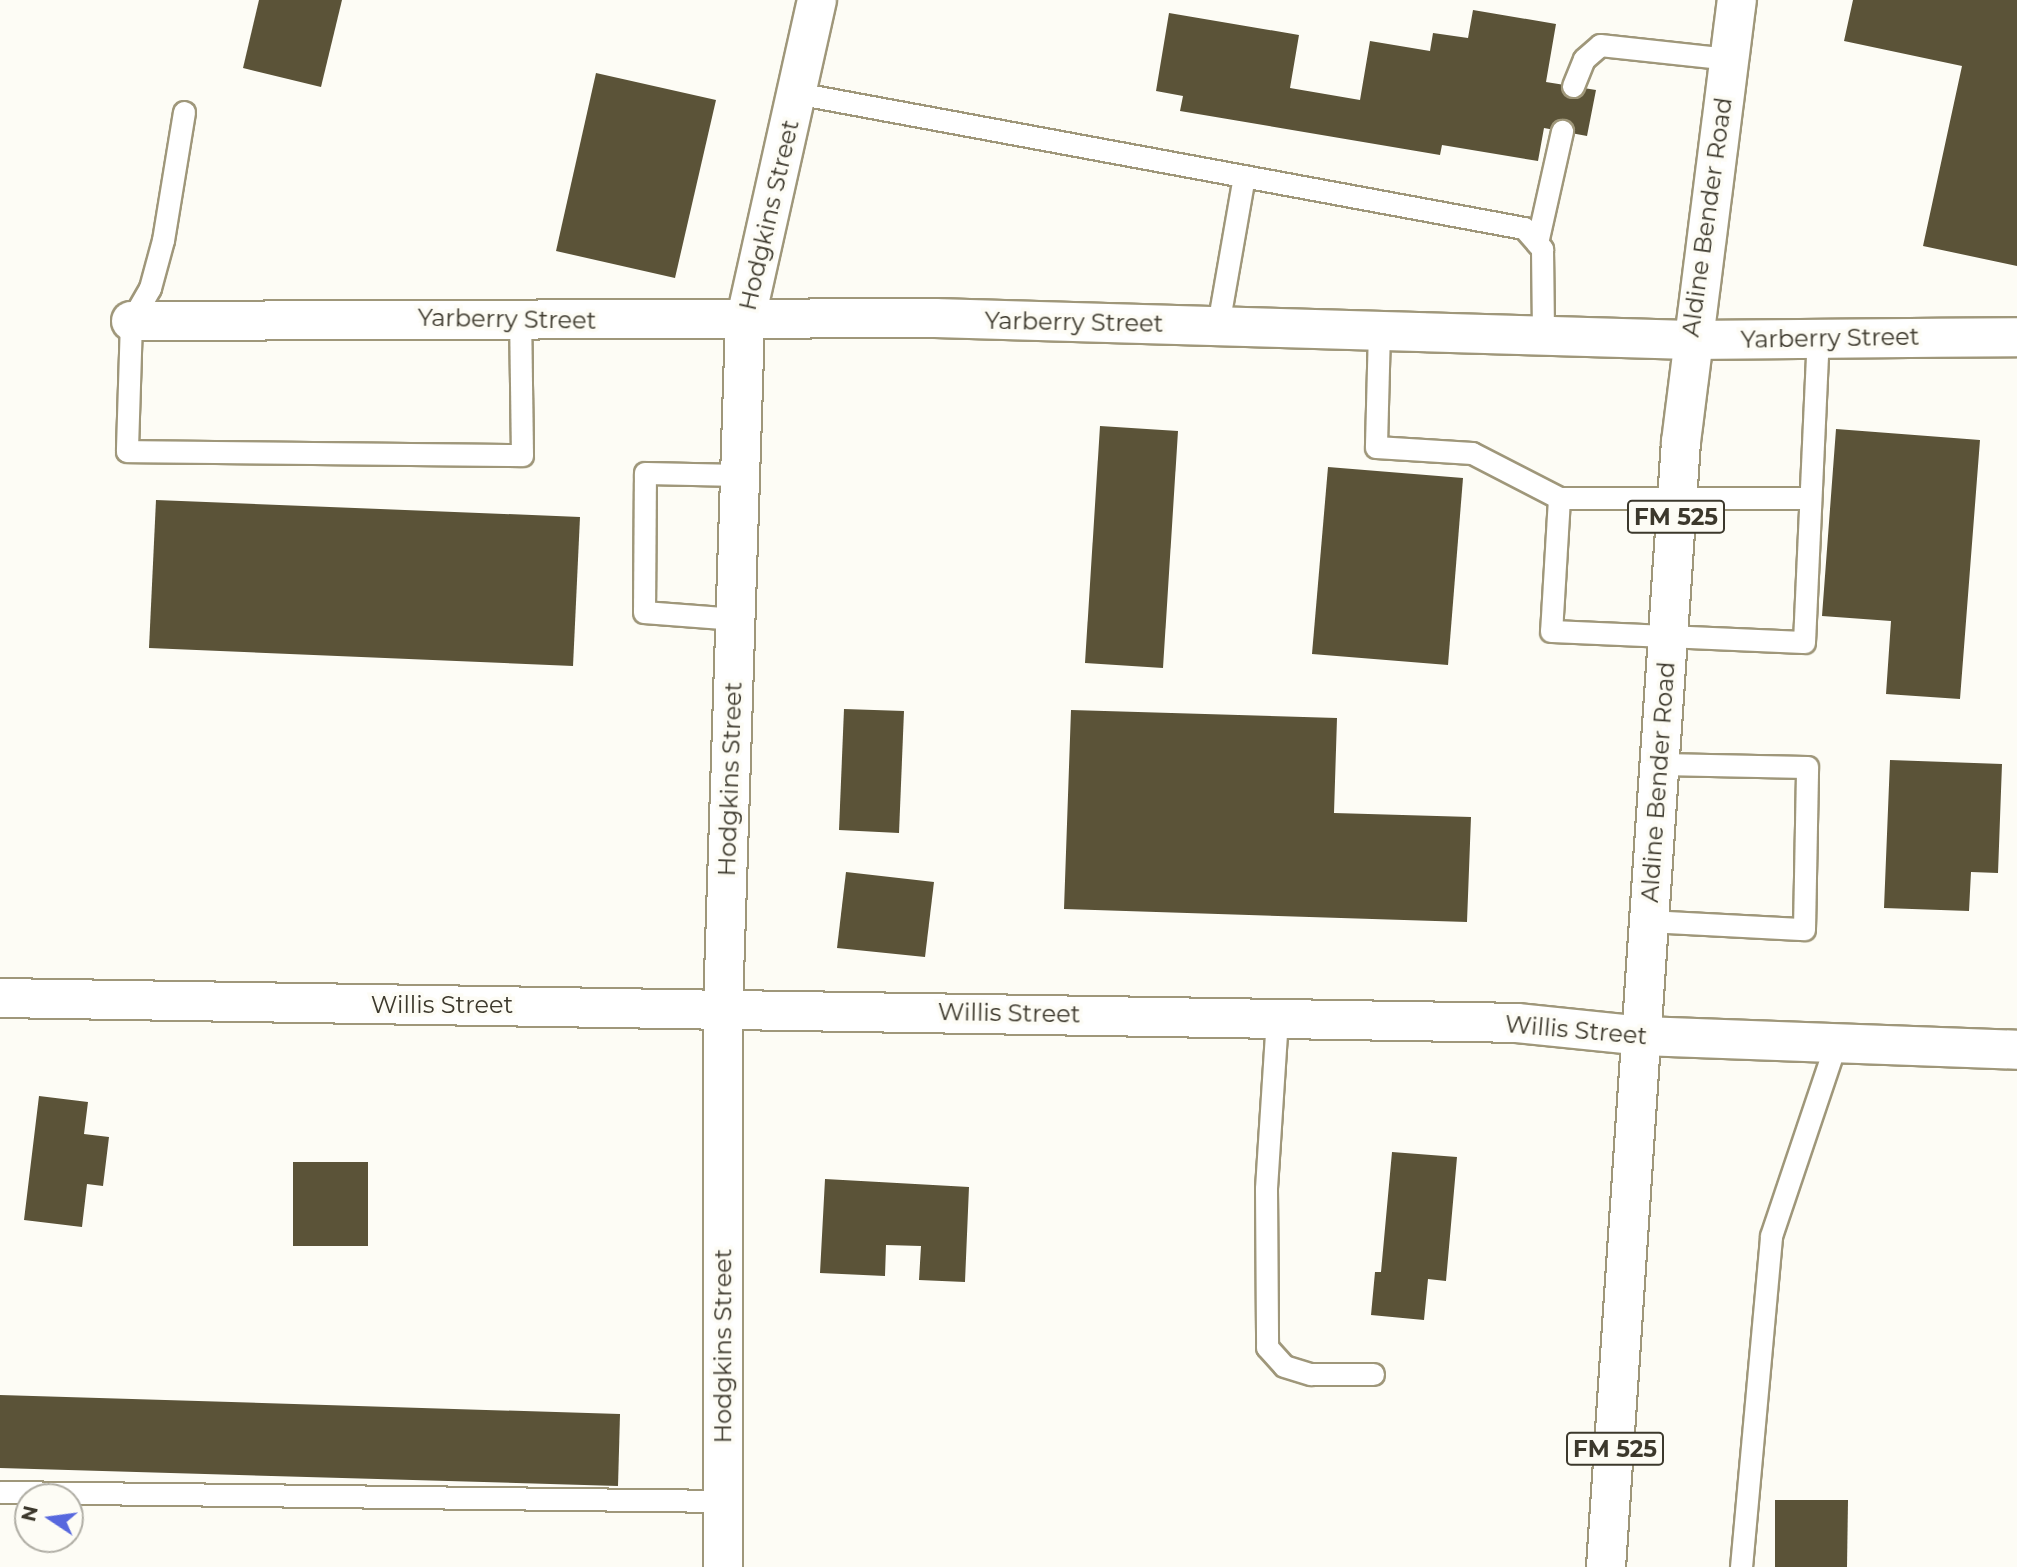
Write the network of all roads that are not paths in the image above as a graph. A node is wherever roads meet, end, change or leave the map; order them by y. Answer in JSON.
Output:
{"nodes":[{"id":1,"x":817,"y":0,"type":"edge"},
{"id":2,"x":1737,"y":0,"type":"edge"},
{"id":3,"x":1728,"y":59,"type":"junction"},
{"id":4,"x":1573,"y":86,"type":"dead end"},
{"id":5,"x":796,"y":93,"type":"junction"},
{"id":6,"x":184,"y":112,"type":"dead end"},
{"id":7,"x":1562,"y":131,"type":"dead end"},
{"id":8,"x":1244,"y":176,"type":"junction"},
{"id":9,"x":1537,"y":243,"type":"junction"},
{"id":10,"x":520,"y":319,"type":"junction"},
{"id":11,"x":131,"y":321,"type":"junction"},
{"id":12,"x":745,"y":322,"type":"junction"},
{"id":13,"x":1218,"y":325,"type":"junction"},
{"id":14,"x":1379,"y":330,"type":"junction"},
{"id":15,"x":1543,"y":335,"type":"junction"},
{"id":16,"x":2017,"y":337,"type":"edge"},
{"id":17,"x":1818,"y":339,"type":"junction"},
{"id":18,"x":1690,"y":340,"type":"junction"},
{"id":19,"x":740,"y":475,"type":"junction"},
{"id":20,"x":1559,"y":498,"type":"junction"},
{"id":21,"x":1810,"y":498,"type":"junction"},
{"id":22,"x":1677,"y":500,"type":"junction"},
{"id":23,"x":735,"y":619,"type":"junction"},
{"id":24,"x":1668,"y":639,"type":"junction"},
{"id":25,"x":1660,"y":764,"type":"junction"},
{"id":26,"x":1649,"y":920,"type":"junction"},
{"id":27,"x":0,"y":998,"type":"edge"},
{"id":28,"x":723,"y":1007,"type":"junction"},
{"id":29,"x":1277,"y":1018,"type":"junction"},
{"id":30,"x":1642,"y":1036,"type":"junction"},
{"id":31,"x":1835,"y":1046,"type":"junction"},
{"id":32,"x":2017,"y":1051,"type":"edge"},
{"id":33,"x":1373,"y":1374,"type":"dead end"},
{"id":34,"x":0,"y":1492,"type":"edge"},
{"id":35,"x":723,"y":1502,"type":"junction"},
{"id":36,"x":723,"y":1567,"type":"edge"},
{"id":37,"x":1606,"y":1567,"type":"edge"},
{"id":38,"x":1741,"y":1567,"type":"edge"}],
"edges":[{"from":1,"to":5,"type":"street","name":"Hodgkins Street"},
{"from":2,"to":3,"type":"street","name":"Aldine Bender Road","number":"FM 525"},
{"from":3,"to":4,"type":"lane"},
{"from":3,"to":18,"type":"street","name":"Aldine Bender Road","number":"FM 525"},
{"from":5,"to":8,"type":"lane"},
{"from":5,"to":12,"type":"street","name":"Hodgkins Street"},
{"from":6,"to":11,"type":"lane"},
{"from":7,"to":9,"type":"lane"},
{"from":8,"to":9,"type":"lane"},
{"from":8,"to":13,"type":"lane"},
{"from":9,"to":15,"type":"lane"},
{"from":10,"to":11,"type":"street","name":"Yarberry Street"},
{"from":10,"to":11,"type":"lane"},
{"from":10,"to":12,"type":"street","name":"Yarberry Street"},
{"from":12,"to":13,"type":"street","name":"Yarberry Street"},
{"from":12,"to":19,"type":"street","name":"Hodgkins Street"},
{"from":13,"to":14,"type":"street","name":"Yarberry Street"},
{"from":14,"to":15,"type":"street","name":"Yarberry Street"},
{"from":14,"to":20,"type":"lane"},
{"from":15,"to":18,"type":"street","name":"Yarberry Street"},
{"from":16,"to":17,"type":"street","name":"Yarberry Street"},
{"from":17,"to":18,"type":"street","name":"Yarberry Street"},
{"from":17,"to":21,"type":"lane"},
{"from":18,"to":22,"type":"street","name":"Aldine Bender Road","number":"FM 525"},
{"from":19,"to":23,"type":"street","name":"Hodgkins Street"},
{"from":19,"to":23,"type":"lane"},
{"from":20,"to":22,"type":"lane"},
{"from":20,"to":24,"type":"lane"},
{"from":21,"to":22,"type":"lane"},
{"from":21,"to":24,"type":"lane"},
{"from":22,"to":24,"type":"street","name":"Aldine Bender Road","number":"FM 525"},
{"from":23,"to":28,"type":"street","name":"Hodgkins Street"},
{"from":24,"to":25,"type":"street","name":"Aldine Bender Road","number":"FM 525"},
{"from":25,"to":26,"type":"street","name":"Aldine Bender Road","number":"FM 525"},
{"from":25,"to":26,"type":"lane"},
{"from":26,"to":30,"type":"street","name":"Aldine Bender Road","number":"FM 525"},
{"from":27,"to":28,"type":"street","name":"Willis Street"},
{"from":28,"to":29,"type":"street","name":"Willis Street"},
{"from":28,"to":35,"type":"street","name":"Hodgkins Street"},
{"from":29,"to":30,"type":"street","name":"Willis Street"},
{"from":29,"to":33,"type":"lane"},
{"from":30,"to":31,"type":"street","name":"Willis Street"},
{"from":30,"to":37,"type":"street","name":"Aldine Bender Road","number":"FM 525"},
{"from":31,"to":32,"type":"street","name":"Willis Street"},
{"from":31,"to":38,"type":"lane"},
{"from":34,"to":35,"type":"lane"},
{"from":35,"to":36,"type":"street","name":"Hodgkins Street"}]}
